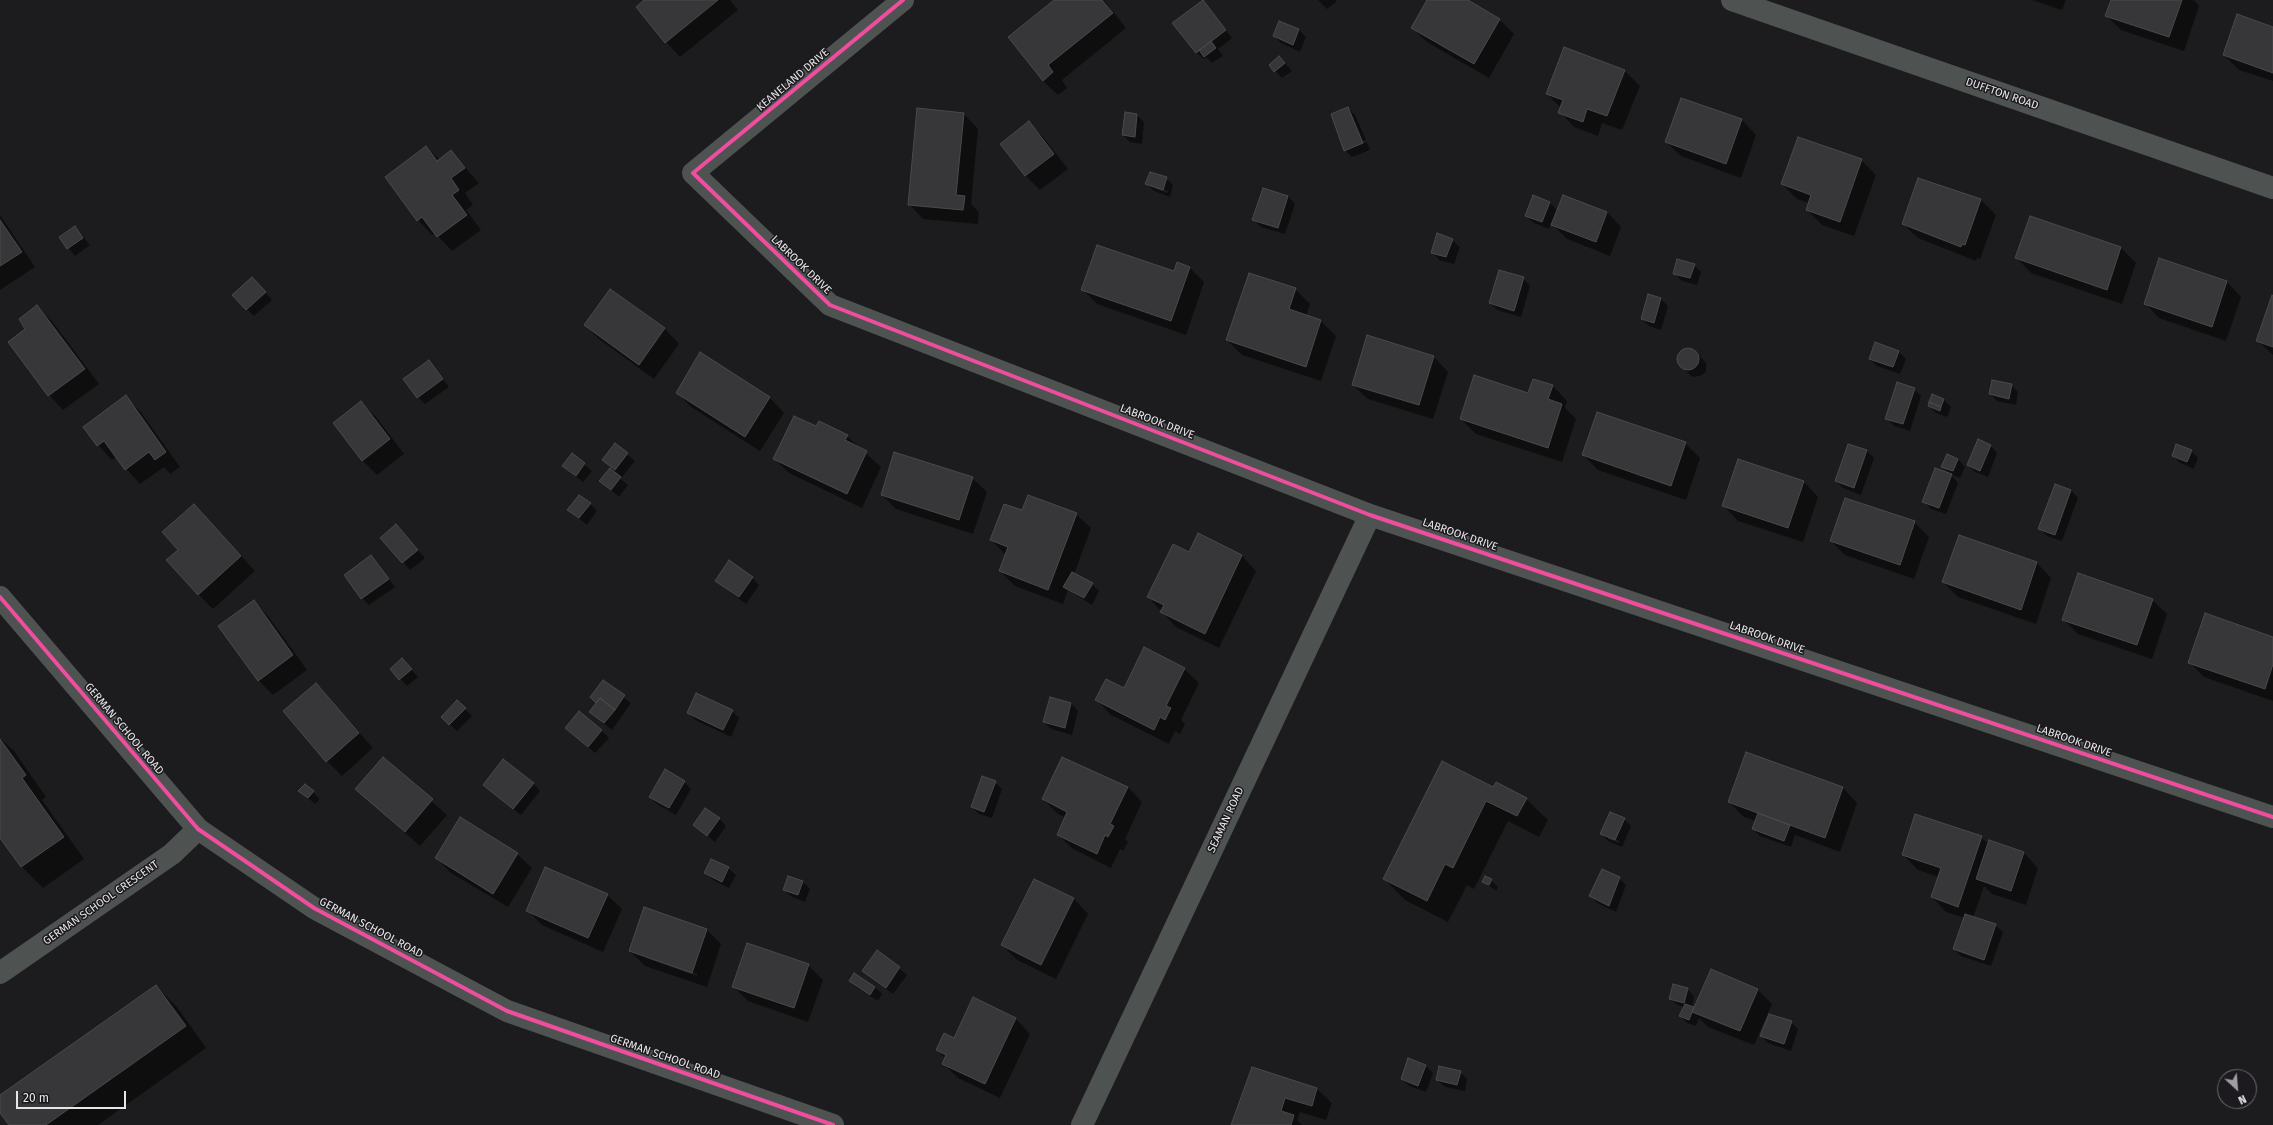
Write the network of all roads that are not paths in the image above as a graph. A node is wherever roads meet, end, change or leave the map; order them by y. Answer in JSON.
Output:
{"nodes":[{"id":1,"x":903,"y":0,"type":"edge"},
{"id":2,"x":1732,"y":0,"type":"edge"},
{"id":3,"x":694,"y":173,"type":"joint"},
{"id":4,"x":2273,"y":188,"type":"edge"},
{"id":5,"x":1370,"y":515,"type":"junction"},
{"id":6,"x":0,"y":597,"type":"edge"},
{"id":7,"x":2273,"y":817,"type":"edge"},
{"id":8,"x":198,"y":829,"type":"junction"},
{"id":9,"x":0,"y":973,"type":"edge"},
{"id":10,"x":833,"y":1125,"type":"edge"},
{"id":11,"x":1082,"y":1125,"type":"edge"}],
"edges":[{"from":1,"to":3,"type":"street","name":"KEANELAND DRIVE"},
{"from":2,"to":4,"type":"street","name":"DUFFTON ROAD"},
{"from":3,"to":5,"type":"street","name":"LABROOK DRIVE"},
{"from":5,"to":7,"type":"street","name":"LABROOK DRIVE"},
{"from":5,"to":11,"type":"street","name":"SEAMAN ROAD"},
{"from":6,"to":8,"type":"street","name":"GERMAN SCHOOL ROAD"},
{"from":8,"to":9,"type":"street","name":"GERMAN SCHOOL CRESCENT"},
{"from":8,"to":10,"type":"street","name":"GERMAN SCHOOL ROAD"}]}
